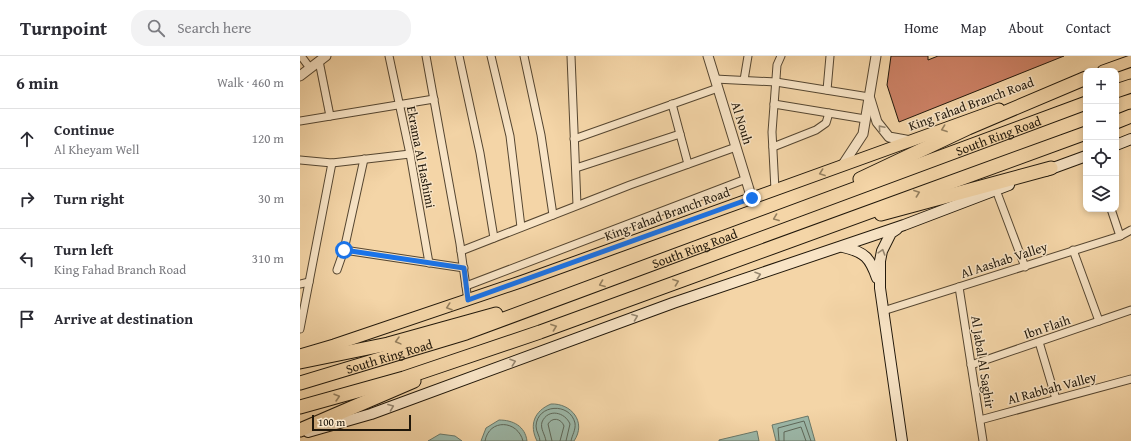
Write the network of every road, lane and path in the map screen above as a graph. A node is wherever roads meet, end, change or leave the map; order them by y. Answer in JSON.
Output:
{"nodes":[{"id":1,"x":301,"y":56,"type":"edge"},
{"id":2,"x":389,"y":56,"type":"edge"},
{"id":3,"x":426,"y":56,"type":"edge"},
{"id":4,"x":459,"y":56,"type":"edge"},
{"id":5,"x":491,"y":56,"type":"edge"},
{"id":6,"x":524,"y":56,"type":"edge"},
{"id":7,"x":571,"y":56,"type":"edge"},
{"id":8,"x":708,"y":56,"type":"edge"},
{"id":9,"x":714,"y":56,"type":"edge"},
{"id":10,"x":748,"y":56,"type":"edge"},
{"id":11,"x":781,"y":56,"type":"edge"},
{"id":12,"x":830,"y":56,"type":"edge"},
{"id":13,"x":876,"y":56,"type":"edge"},
{"id":14,"x":321,"y":58,"type":"edge"},
{"id":15,"x":1131,"y":61,"type":"edge"},
{"id":16,"x":711,"y":67,"type":"junction"},
{"id":17,"x":310,"y":68,"type":"junction"},
{"id":18,"x":1111,"y":68,"type":"edge"},
{"id":19,"x":300,"y":76,"type":"edge"},
{"id":20,"x":1083,"y":78,"type":"edge"},
{"id":21,"x":1083,"y":78,"type":"edge"},
{"id":22,"x":744,"y":80,"type":"junction"},
{"id":23,"x":776,"y":82,"type":"junction"},
{"id":24,"x":716,"y":83,"type":"junction"},
{"id":25,"x":1131,"y":86,"type":"edge"},
{"id":26,"x":827,"y":90,"type":"junction"},
{"id":27,"x":1119,"y":90,"type":"edge"},
{"id":28,"x":869,"y":97,"type":"junction"},
{"id":29,"x":434,"y":99,"type":"junction"},
{"id":30,"x":672,"y":104,"type":"junction"},
{"id":31,"x":774,"y":104,"type":"junction"},
{"id":32,"x":399,"y":105,"type":"junction"},
{"id":33,"x":1081,"y":105,"type":"edge"},
{"id":34,"x":829,"y":113,"type":"junction"},
{"id":35,"x":330,"y":116,"type":"junction"},
{"id":36,"x":1131,"y":116,"type":"edge"},
{"id":37,"x":865,"y":119,"type":"junction"},
{"id":38,"x":300,"y":121,"type":"edge"},
{"id":39,"x":1119,"y":121,"type":"edge"},
{"id":40,"x":680,"y":134,"type":"junction"},
{"id":41,"x":1083,"y":134,"type":"edge"},
{"id":42,"x":574,"y":139,"type":"junction"},
{"id":43,"x":1131,"y":139,"type":"edge"},
{"id":44,"x":910,"y":141,"type":"junction"},
{"id":45,"x":1119,"y":143,"type":"edge"},
{"id":46,"x":736,"y":147,"type":"junction"},
{"id":47,"x":773,"y":148,"type":"junction"},
{"id":48,"x":410,"y":154,"type":"junction"},
{"id":49,"x":1083,"y":157,"type":"edge"},
{"id":50,"x":364,"y":159,"type":"junction"},
{"id":51,"x":300,"y":160,"type":"edge"},
{"id":52,"x":332,"y":163,"type":"junction"},
{"id":53,"x":688,"y":164,"type":"junction"},
{"id":54,"x":842,"y":166,"type":"junction"},
{"id":55,"x":576,"y":168,"type":"junction"},
{"id":56,"x":1051,"y":168,"type":"junction"},
{"id":57,"x":746,"y":179,"type":"junction"},
{"id":58,"x":775,"y":190,"type":"junction"},
{"id":59,"x":996,"y":190,"type":"junction"},
{"id":60,"x":752,"y":198,"type":"junction"},
{"id":61,"x":578,"y":205,"type":"junction"},
{"id":62,"x":796,"y":211,"type":"junction"},
{"id":63,"x":1112,"y":212,"type":"edge"},
{"id":64,"x":553,"y":215,"type":"junction"},
{"id":65,"x":904,"y":225,"type":"junction"},
{"id":66,"x":521,"y":227,"type":"junction"},
{"id":67,"x":1131,"y":230,"type":"edge"},
{"id":68,"x":1120,"y":236,"type":"junction"},
{"id":69,"x":494,"y":238,"type":"junction"},
{"id":70,"x":785,"y":242,"type":"junction"},
{"id":71,"x":843,"y":247,"type":"junction"},
{"id":72,"x":344,"y":250,"type":"junction"},
{"id":73,"x":1073,"y":250,"type":"junction"},
{"id":74,"x":461,"y":251,"type":"junction"},
{"id":75,"x":429,"y":263,"type":"junction"},
{"id":76,"x":1025,"y":267,"type":"junction"},
{"id":77,"x":464,"y":268,"type":"junction"},
{"id":78,"x":337,"y":270,"type":"dead end"},
{"id":79,"x":309,"y":282,"type":"junction"},
{"id":80,"x":300,"y":284,"type":"edge"},
{"id":81,"x":466,"y":286,"type":"junction"},
{"id":82,"x":959,"y":287,"type":"junction"},
{"id":83,"x":880,"y":288,"type":"junction"},
{"id":84,"x":585,"y":290,"type":"junction"},
{"id":85,"x":468,"y":300,"type":"junction"},
{"id":86,"x":1131,"y":310,"type":"edge"},
{"id":87,"x":883,"y":311,"type":"junction"},
{"id":88,"x":1099,"y":322,"type":"junction"},
{"id":89,"x":300,"y":329,"type":"edge"},
{"id":90,"x":1039,"y":342,"type":"junction"},
{"id":91,"x":499,"y":346,"type":"junction"},
{"id":92,"x":300,"y":355,"type":"edge"},
{"id":93,"x":300,"y":362,"type":"edge"},
{"id":94,"x":971,"y":365,"type":"junction"},
{"id":95,"x":1131,"y":379,"type":"edge"},
{"id":96,"x":300,"y":383,"type":"edge"},
{"id":97,"x":1056,"y":399,"type":"junction"},
{"id":98,"x":300,"y":407,"type":"edge"},
{"id":99,"x":980,"y":420,"type":"junction"},
{"id":100,"x":300,"y":430,"type":"edge"},
{"id":101,"x":300,"y":434,"type":"edge"},
{"id":102,"x":902,"y":441,"type":"edge"},
{"id":103,"x":983,"y":441,"type":"edge"}],
"edges":[{"from":1,"to":17,"type":"street"},
{"from":2,"to":32,"type":"street","name":"Ekrama Al Hashimi"},
{"from":3,"to":29,"type":"street"},
{"from":4,"to":69,"type":"street"},
{"from":5,"to":66,"type":"street"},
{"from":6,"to":64,"type":"street"},
{"from":7,"to":42,"type":"street"},
{"from":8,"to":16,"type":"street","name":"Al Nouh"},
{"from":9,"to":16,"type":"street"},
{"from":10,"to":22,"type":"street"},
{"from":11,"to":23,"type":"street"},
{"from":12,"to":26,"type":"street"},
{"from":13,"to":28,"type":"street"},
{"from":14,"to":17,"type":"street"},
{"from":14,"to":35,"type":"street"},
{"from":15,"to":18,"type":"main road"},
{"from":16,"to":24,"type":"street","name":"Al Nouh"},
{"from":17,"to":19,"type":"street"},
{"from":20,"to":44,"type":"main road","name":"King Fahad Branch Road","one_way":true},
{"from":21,"to":62,"type":"highway"},
{"from":22,"to":23,"type":"street"},
{"from":22,"to":24,"type":"street"},
{"from":23,"to":26,"type":"street"},
{"from":23,"to":31,"type":"street"},
{"from":24,"to":30,"type":"street"},
{"from":24,"to":46,"type":"street","name":"Al Nouh"},
{"from":25,"to":27,"type":"highway"},
{"from":26,"to":28,"type":"street"},
{"from":28,"to":37,"type":"street"},
{"from":44,"to":28,"type":"street","one_way":true},
{"from":29,"to":32,"type":"street"},
{"from":29,"to":74,"type":"street"},
{"from":30,"to":40,"type":"street"},
{"from":30,"to":42,"type":"street"},
{"from":31,"to":34,"type":"street"},
{"from":31,"to":47,"type":"street"},
{"from":32,"to":35,"type":"street"},
{"from":32,"to":48,"type":"street","name":"Ekrama Al Hashimi"},
{"from":33,"to":62,"type":"highway","name":"South Ring Road"},
{"from":34,"to":37,"type":"street"},
{"from":34,"to":47,"type":"street"},
{"from":35,"to":38,"type":"street"},
{"from":36,"to":39,"type":"highway"},
{"from":37,"to":54,"type":"street"},
{"from":40,"to":53,"type":"street"},
{"from":40,"to":55,"type":"street"},
{"from":70,"to":41,"type":"highway","name":"South Ring Road","one_way":true},
{"from":42,"to":55,"type":"street"},
{"from":43,"to":45,"type":"main road"},
{"from":44,"to":54,"type":"main road","name":"King Fahad Branch Road"},
{"from":46,"to":53,"type":"street"},
{"from":46,"to":57,"type":"street","name":"Al Nouh"},
{"from":47,"to":58,"type":"street"},
{"from":48,"to":50,"type":"street"},
{"from":48,"to":75,"type":"street","name":"Ekrama Al Hashimi"},
{"from":49,"to":56,"type":"main road"},
{"from":50,"to":52,"type":"street"},
{"from":50,"to":72,"type":"street"},
{"from":51,"to":52,"type":"street"},
{"from":52,"to":79,"type":"street"},
{"from":53,"to":61,"type":"street"},
{"from":54,"to":58,"type":"main road","name":"King Fahad Branch Road","one_way":true},
{"from":55,"to":61,"type":"street"},
{"from":56,"to":59,"type":"main road"},
{"from":56,"to":70,"type":"highway"},
{"from":57,"to":60,"type":"street","name":"Al Nouh"},
{"from":57,"to":81,"type":"street"},
{"from":58,"to":60,"type":"main road","name":"King Fahad Branch Road"},
{"from":59,"to":65,"type":"main road"},
{"from":59,"to":76,"type":"street"},
{"from":60,"to":85,"type":"main road","name":"King Fahad Branch Road"},
{"from":61,"to":64,"type":"street"},
{"from":62,"to":84,"type":"highway","name":"South Ring Road","one_way":true},
{"from":63,"to":68,"type":"street"},
{"from":64,"to":66,"type":"street"},
{"from":65,"to":71,"type":"main road"},
{"from":83,"to":65,"type":"main road","one_way":true},
{"from":66,"to":69,"type":"street"},
{"from":67,"to":68,"type":"street","name":"Al Aashab Valley"},
{"from":68,"to":73,"type":"street","name":"Al Aashab Valley"},
{"from":69,"to":74,"type":"street"},
{"from":91,"to":70,"type":"highway","name":"South Ring Road","one_way":true},
{"from":71,"to":83,"type":"main road"},
{"from":101,"to":71,"type":"main road","one_way":true},
{"from":72,"to":75,"type":"street"},
{"from":72,"to":78,"type":"street"},
{"from":73,"to":76,"type":"street","name":"Al Aashab Valley"},
{"from":73,"to":88,"type":"street"},
{"from":74,"to":77,"type":"street"},
{"from":75,"to":77,"type":"street"},
{"from":76,"to":82,"type":"street","name":"Al Aashab Valley"},
{"from":77,"to":81,"type":"street"},
{"from":79,"to":80,"type":"street"},
{"from":79,"to":89,"type":"street"},
{"from":81,"to":85,"type":"street"},
{"from":82,"to":87,"type":"street","name":"Al Aashab Valley"},
{"from":82,"to":94,"type":"street","name":"Al Jabal Al Saghir"},
{"from":83,"to":87,"type":"main road"},
{"from":84,"to":93,"type":"highway","one_way":true},
{"from":84,"to":96,"type":"highway","name":"South Ring Road"},
{"from":85,"to":92,"type":"main road","name":"King Fahad Branch Road","one_way":true},
{"from":86,"to":88,"type":"street","name":"Ibn Flaih"},
{"from":87,"to":102,"type":"main road"},
{"from":88,"to":90,"type":"street","name":"Ibn Flaih"},
{"from":90,"to":94,"type":"street","name":"Ibn Flaih"},
{"from":90,"to":97,"type":"street"},
{"from":98,"to":91,"type":"highway","name":"South Ring Road","one_way":true},
{"from":91,"to":100,"type":"highway"},
{"from":94,"to":99,"type":"street","name":"Al Jabal Al Saghir"},
{"from":95,"to":97,"type":"street","name":"Al Rabbah Valley"},
{"from":97,"to":99,"type":"street","name":"Al Rabbah Valley"},
{"from":99,"to":103,"type":"street","name":"Al Jabal Al Saghir"}]}
